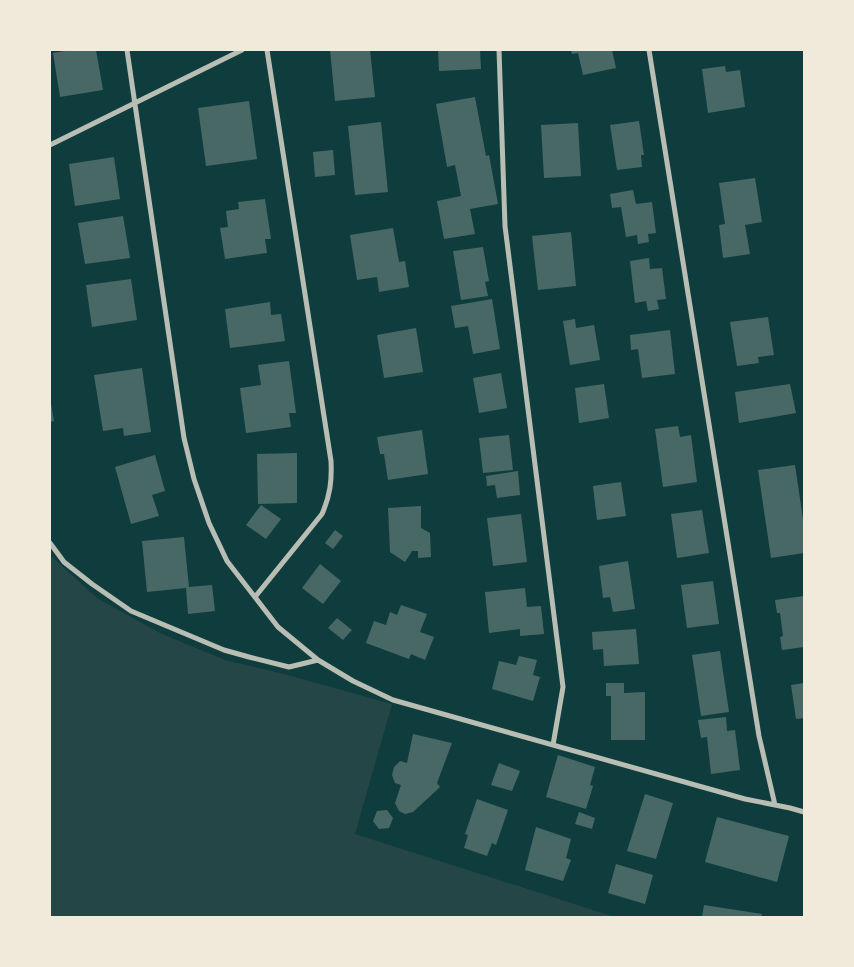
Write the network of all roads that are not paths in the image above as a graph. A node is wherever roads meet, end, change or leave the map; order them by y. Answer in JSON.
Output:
{"nodes":[{"id":1,"x":127,"y":50,"type":"edge"},
{"id":2,"x":242,"y":50,"type":"edge"},
{"id":3,"x":267,"y":50,"type":"edge"},
{"id":4,"x":499,"y":50,"type":"edge"},
{"id":5,"x":649,"y":50,"type":"edge"},
{"id":6,"x":135,"y":103,"type":"junction"},
{"id":7,"x":50,"y":145,"type":"edge"},
{"id":8,"x":50,"y":543,"type":"edge"},
{"id":9,"x":255,"y":597,"type":"junction"},
{"id":10,"x":318,"y":660,"type":"junction"},
{"id":11,"x":553,"y":746,"type":"junction"},
{"id":12,"x":776,"y":805,"type":"junction"},
{"id":13,"x":804,"y":812,"type":"edge"}],
"edges":[{"from":1,"to":6,"type":"street"},
{"from":2,"to":6,"type":"street"},
{"from":3,"to":9,"type":"street"},
{"from":4,"to":11,"type":"street"},
{"from":5,"to":12,"type":"street"},
{"from":6,"to":7,"type":"street"},
{"from":6,"to":9,"type":"street"},
{"from":8,"to":10,"type":"street"},
{"from":9,"to":10,"type":"street"},
{"from":10,"to":11,"type":"street"},
{"from":11,"to":12,"type":"street"},
{"from":12,"to":13,"type":"street"}]}
